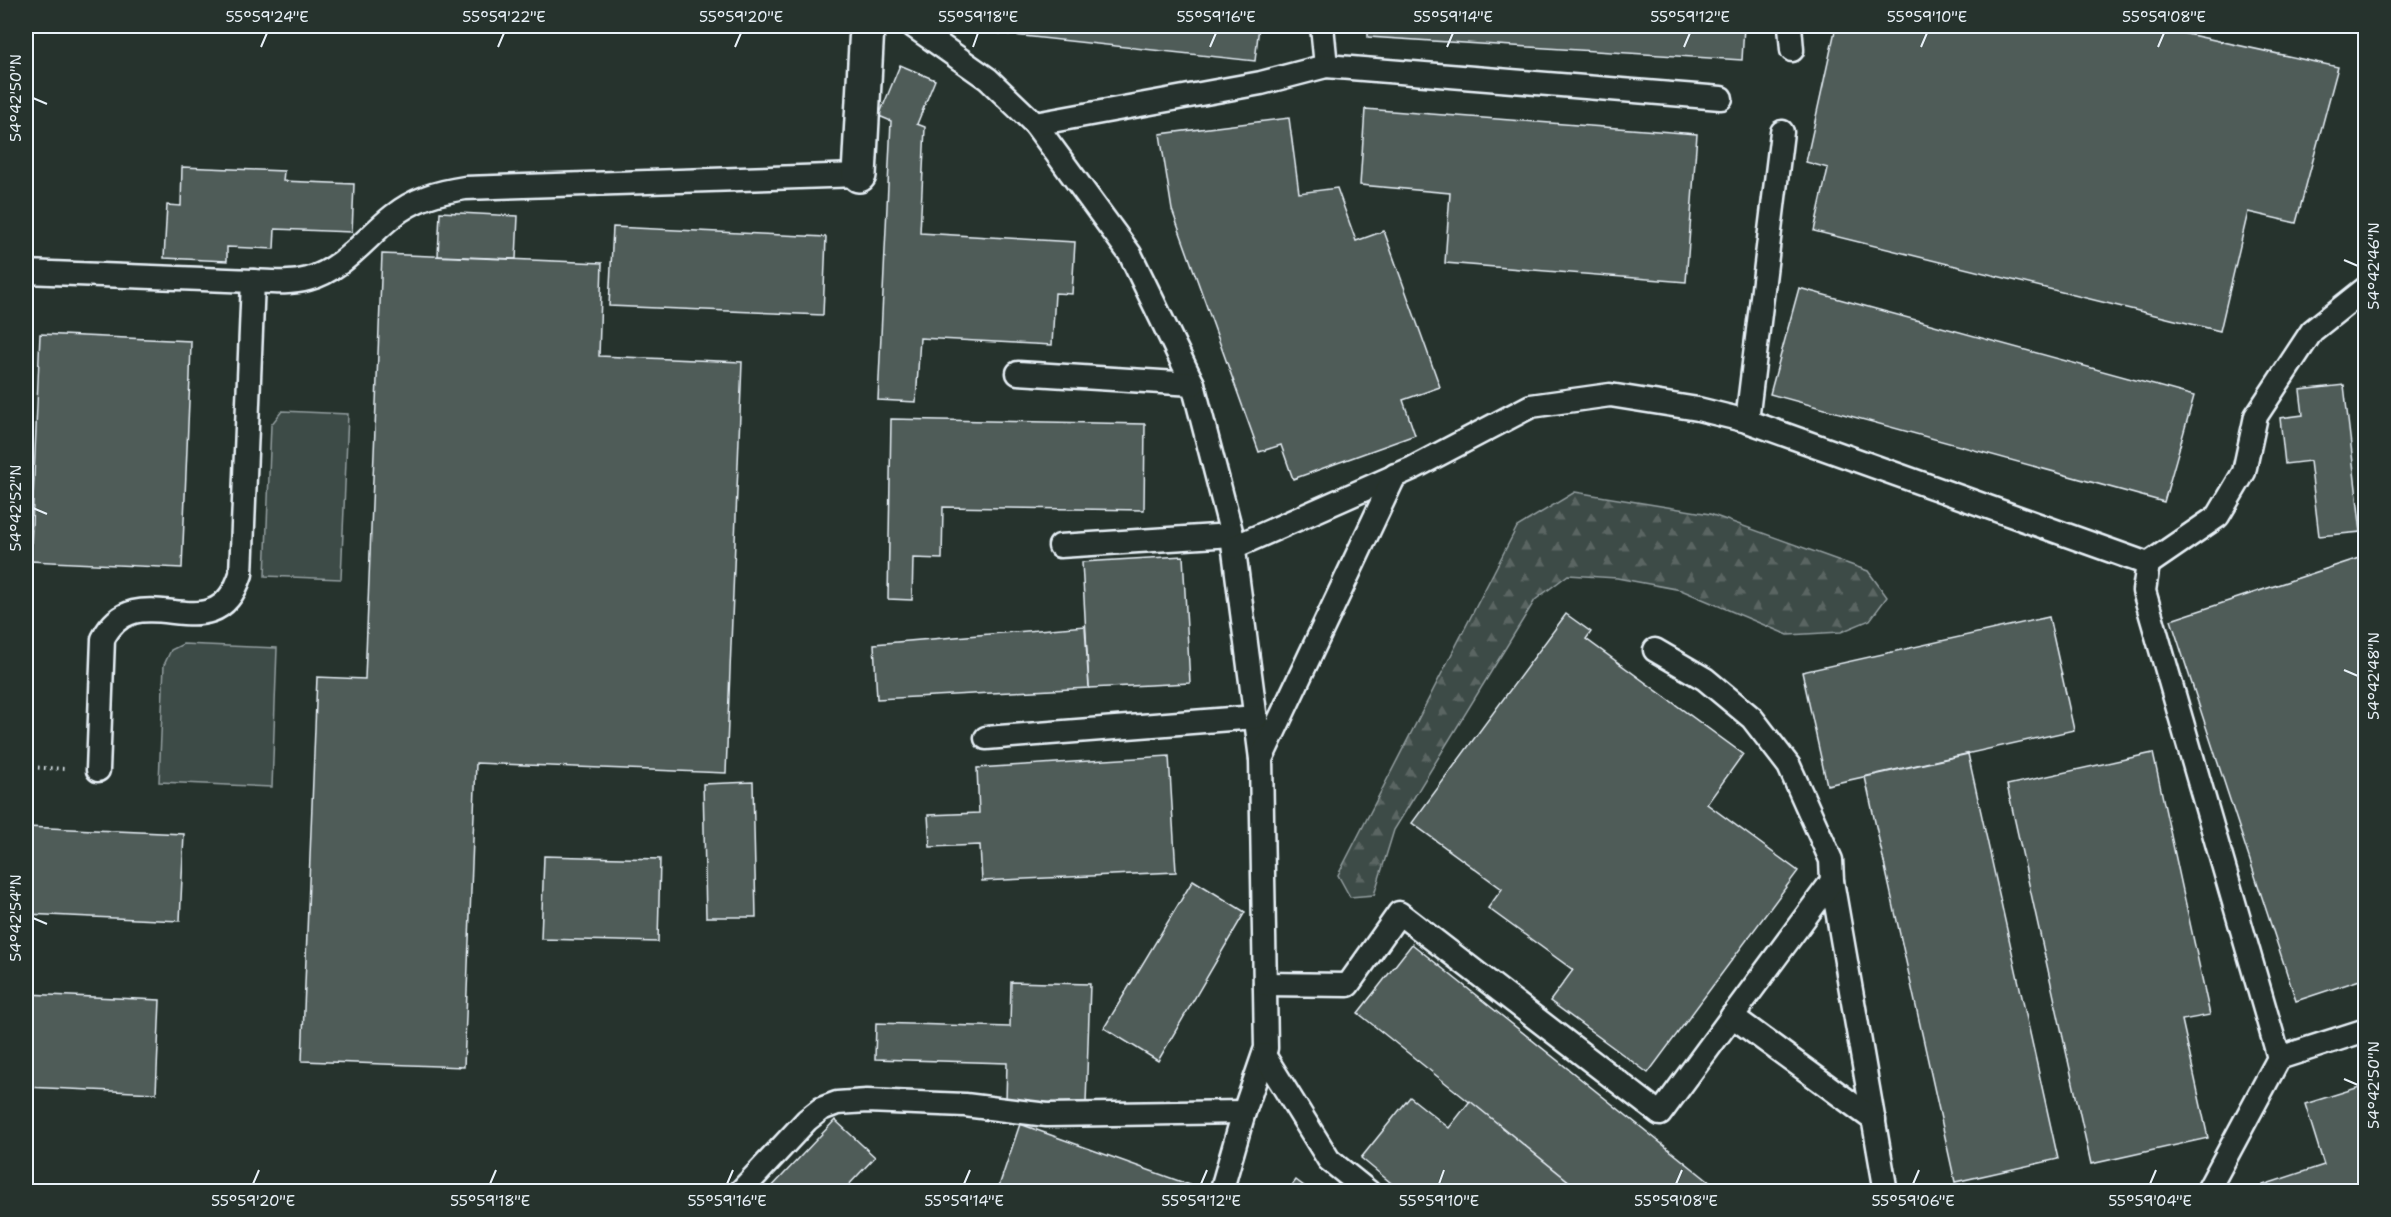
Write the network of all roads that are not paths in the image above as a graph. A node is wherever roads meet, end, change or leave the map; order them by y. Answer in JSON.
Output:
{"nodes":[{"id":1,"x":867,"y":26,"type":"edge"},
{"id":2,"x":913,"y":26,"type":"edge"},
{"id":3,"x":1322,"y":26,"type":"edge"},
{"id":4,"x":1790,"y":26,"type":"edge"},
{"id":5,"x":1792,"y":50,"type":"dead end"},
{"id":6,"x":1326,"y":66,"type":"junction"},
{"id":7,"x":1721,"y":98,"type":"dead end"},
{"id":8,"x":1035,"y":124,"type":"junction"},
{"id":9,"x":1782,"y":132,"type":"dead end"},
{"id":10,"x":859,"y":176,"type":"joint"},
{"id":11,"x":26,"y":272,"type":"edge"},
{"id":12,"x":253,"y":281,"type":"junction"},
{"id":13,"x":2366,"y":288,"type":"edge"},
{"id":14,"x":1018,"y":373,"type":"dead end"},
{"id":15,"x":1193,"y":384,"type":"junction"},
{"id":16,"x":1747,"y":421,"type":"junction"},
{"id":17,"x":1395,"y":475,"type":"junction"},
{"id":18,"x":1233,"y":541,"type":"junction"},
{"id":19,"x":1060,"y":546,"type":"dead end"},
{"id":20,"x":2148,"y":564,"type":"junction"},
{"id":21,"x":1655,"y":650,"type":"dead end"},
{"id":22,"x":1256,"y":717,"type":"junction"},
{"id":23,"x":986,"y":738,"type":"dead end"},
{"id":24,"x":1261,"y":759,"type":"junction"},
{"id":25,"x":98,"y":770,"type":"road end"},
{"id":26,"x":1832,"y":881,"type":"junction"},
{"id":27,"x":1265,"y":984,"type":"junction"},
{"id":28,"x":1732,"y":1016,"type":"junction"},
{"id":29,"x":2366,"y":1030,"type":"edge"},
{"id":30,"x":1264,"y":1055,"type":"junction"},
{"id":31,"x":2279,"y":1058,"type":"junction"},
{"id":32,"x":1244,"y":1112,"type":"junction"},
{"id":33,"x":1874,"y":1120,"type":"junction"},
{"id":34,"x":740,"y":1191,"type":"edge"},
{"id":35,"x":1221,"y":1191,"type":"edge"},
{"id":36,"x":1369,"y":1191,"type":"edge"},
{"id":37,"x":1886,"y":1191,"type":"edge"},
{"id":38,"x":2207,"y":1191,"type":"edge"}],
"edges":[{"from":1,"to":10,"type":"street"},
{"from":2,"to":8,"type":"lane"},
{"from":3,"to":6,"type":"lane"},
{"from":4,"to":5,"type":"lane"},
{"from":6,"to":7,"type":"lane"},
{"from":6,"to":8,"type":"lane"},
{"from":8,"to":15,"type":"lane"},
{"from":9,"to":16,"type":"lane"},
{"from":10,"to":12,"type":"lane"},
{"from":11,"to":12,"type":"lane"},
{"from":12,"to":25,"type":"lane"},
{"from":13,"to":20,"type":"lane"},
{"from":14,"to":15,"type":"lane"},
{"from":15,"to":18,"type":"lane"},
{"from":16,"to":17,"type":"lane"},
{"from":16,"to":20,"type":"lane"},
{"from":17,"to":18,"type":"lane"},
{"from":17,"to":24,"type":"lane"},
{"from":18,"to":19,"type":"lane"},
{"from":18,"to":22,"type":"lane"},
{"from":20,"to":31,"type":"lane"},
{"from":21,"to":26,"type":"lane"},
{"from":22,"to":23,"type":"lane"},
{"from":22,"to":24,"type":"lane"},
{"from":24,"to":27,"type":"lane"},
{"from":26,"to":28,"type":"lane"},
{"from":26,"to":33,"type":"lane"},
{"from":27,"to":28,"type":"lane"},
{"from":27,"to":30,"type":"lane"},
{"from":28,"to":33,"type":"lane"},
{"from":29,"to":31,"type":"lane"},
{"from":30,"to":32,"type":"lane"},
{"from":30,"to":36,"type":"lane"},
{"from":31,"to":38,"type":"lane"},
{"from":32,"to":34,"type":"lane"},
{"from":32,"to":35,"type":"lane"},
{"from":33,"to":37,"type":"lane"}]}
